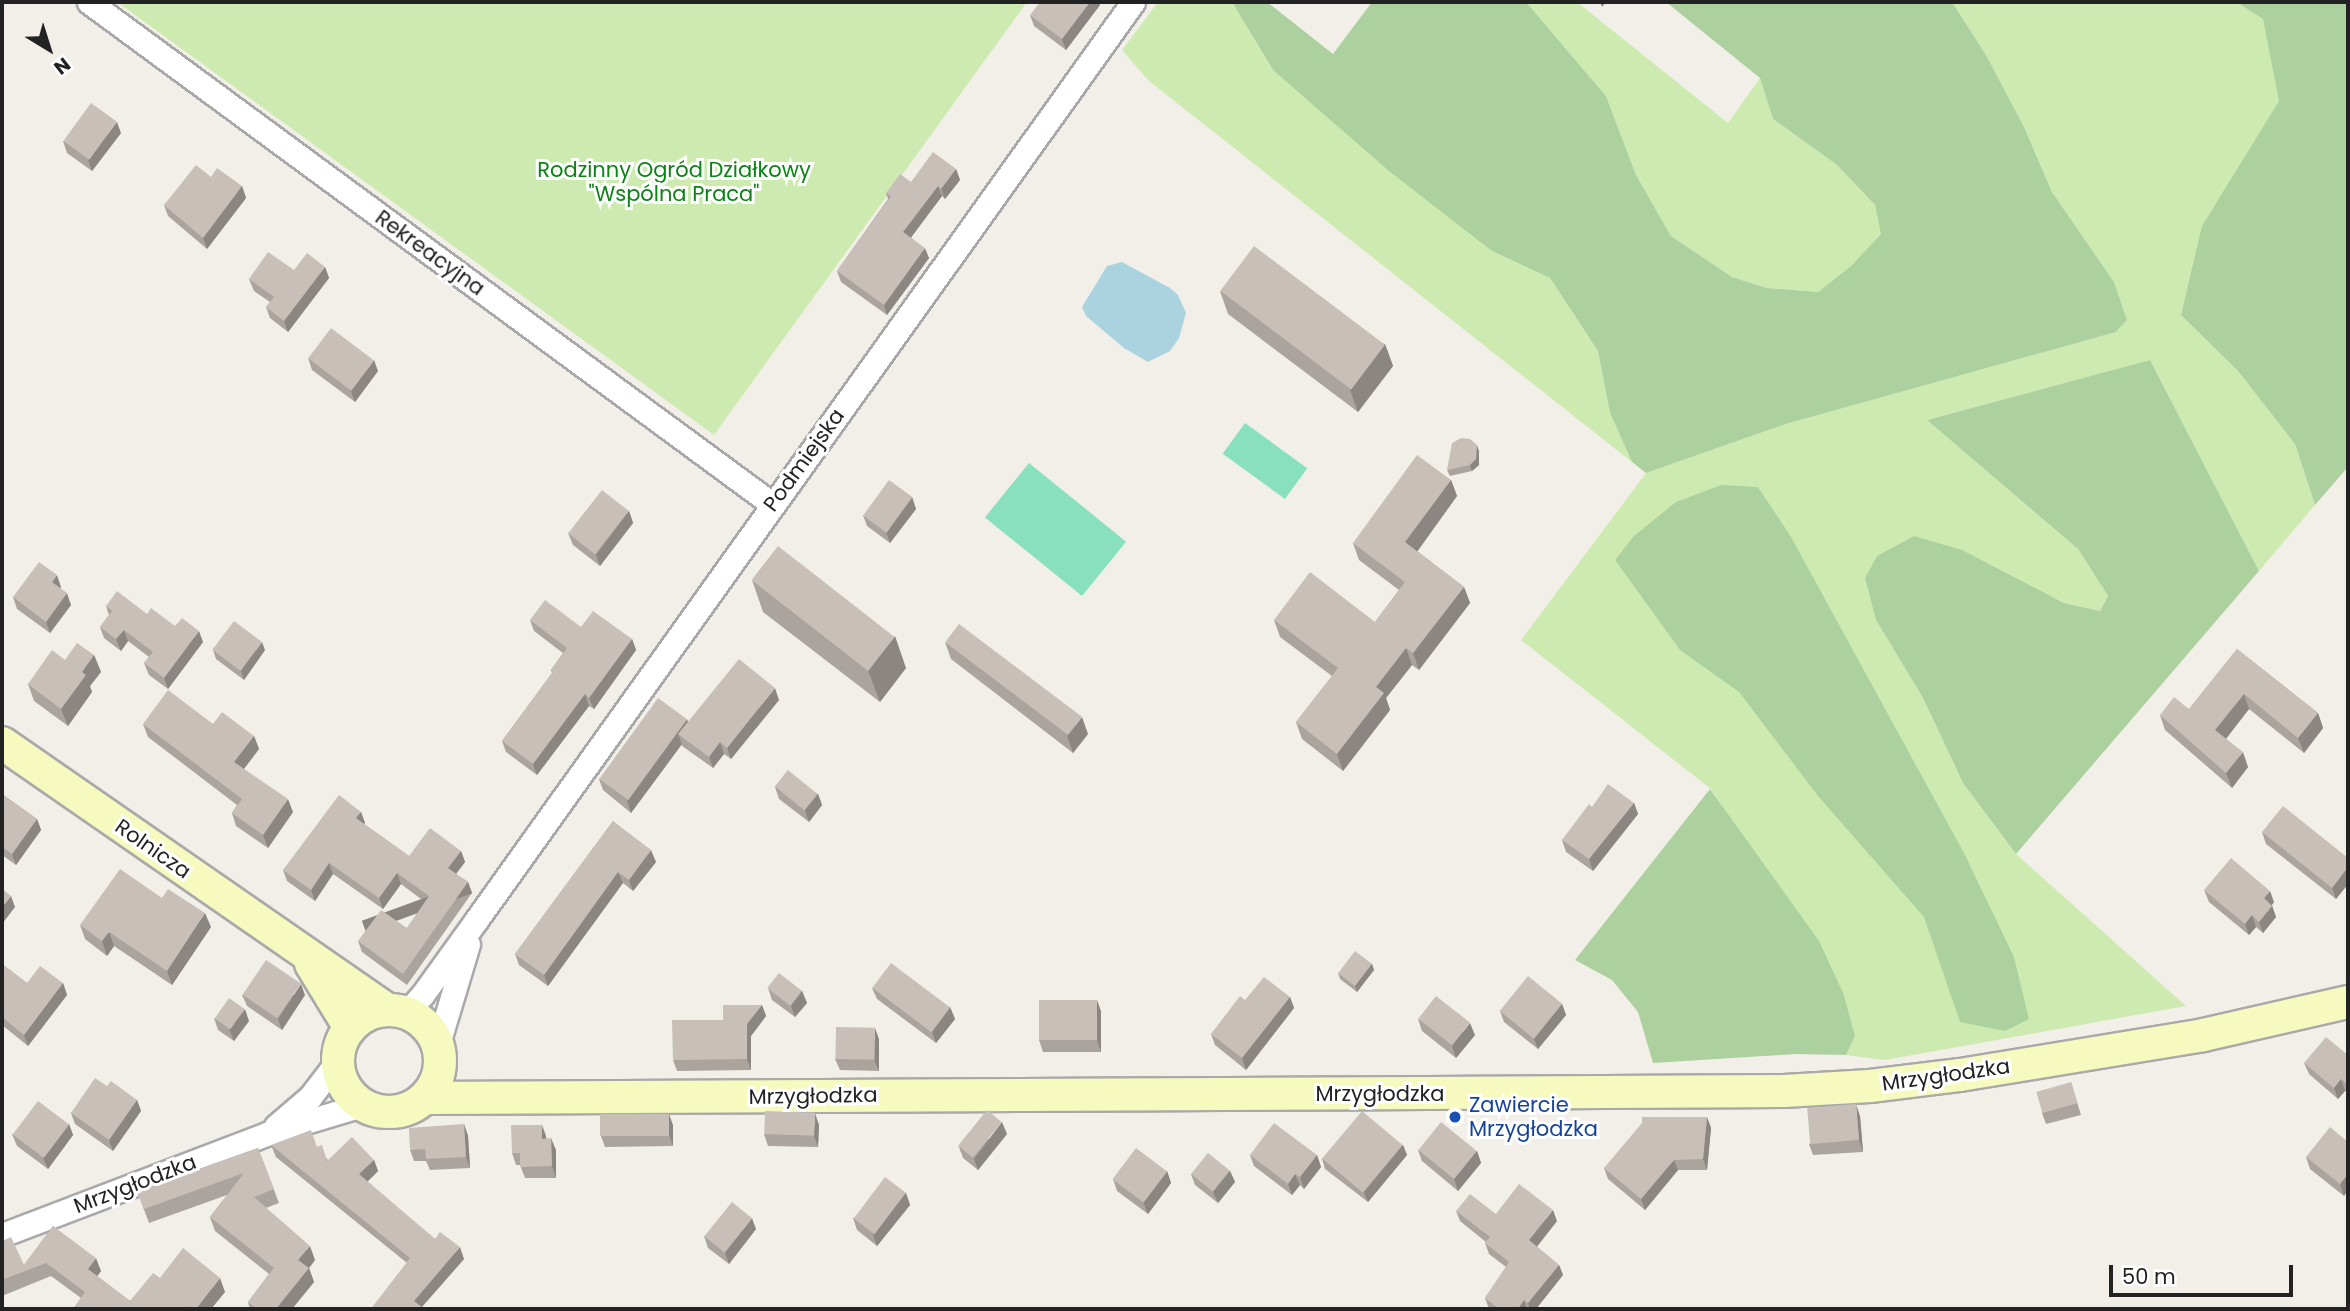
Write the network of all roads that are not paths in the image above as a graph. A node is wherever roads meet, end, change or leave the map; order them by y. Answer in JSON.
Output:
{"nodes":[{"id":1,"x":89,"y":2,"type":"edge"},
{"id":2,"x":1133,"y":2,"type":"edge"},
{"id":3,"x":772,"y":504,"type":"junction"},
{"id":4,"x":2,"y":743,"type":"edge"},
{"id":5,"x":477,"y":919,"type":"junction"},
{"id":6,"x":304,"y":954,"type":"junction"},
{"id":7,"x":2348,"y":1002,"type":"edge"},
{"id":8,"x":396,"y":1011,"type":"junction"},
{"id":9,"x":350,"y":1028,"type":"junction"},
{"id":10,"x":439,"y":1051,"type":"junction"},
{"id":11,"x":337,"y":1062,"type":"junction"},
{"id":12,"x":530,"y":1097,"type":"junction"},
{"id":13,"x":424,"y":1098,"type":"junction"},
{"id":14,"x":362,"y":1105,"type":"junction"},
{"id":15,"x":268,"y":1133,"type":"junction"},
{"id":16,"x":2,"y":1235,"type":"edge"}],
"edges":[{"from":1,"to":3,"type":"street","name":"Rekreacyjna"},
{"from":2,"to":3,"type":"street","name":"Podmiejska"},
{"from":3,"to":5,"type":"street","name":"Podmiejska"},
{"from":4,"to":6,"type":"street","name":"Rolnicza"},
{"from":5,"to":8,"type":"street","name":"Podmiejska"},
{"from":5,"to":10,"type":"street","name":"Podmiejska"},
{"from":6,"to":8,"type":"street","name":"Rolnicza"},
{"from":6,"to":9,"type":"street","name":"Rolnicza"},
{"from":7,"to":12,"type":"street","name":"Mrzygłodzka"},
{"from":8,"to":9,"type":"street"},
{"from":8,"to":10,"type":"street"},
{"from":9,"to":11,"type":"street"},
{"from":10,"to":12,"type":"street","name":"Mrzygłodzka"},
{"from":10,"to":13,"type":"street"},
{"from":11,"to":14,"type":"street"},
{"from":11,"to":15,"type":"street","name":"Mrzygłodzka"},
{"from":12,"to":13,"type":"street","name":"Mrzygłodzka"},
{"from":13,"to":14,"type":"street"},
{"from":14,"to":15,"type":"street","name":"Mrzygłodzka"},
{"from":15,"to":16,"type":"street","name":"Mrzygłodzka"}]}
